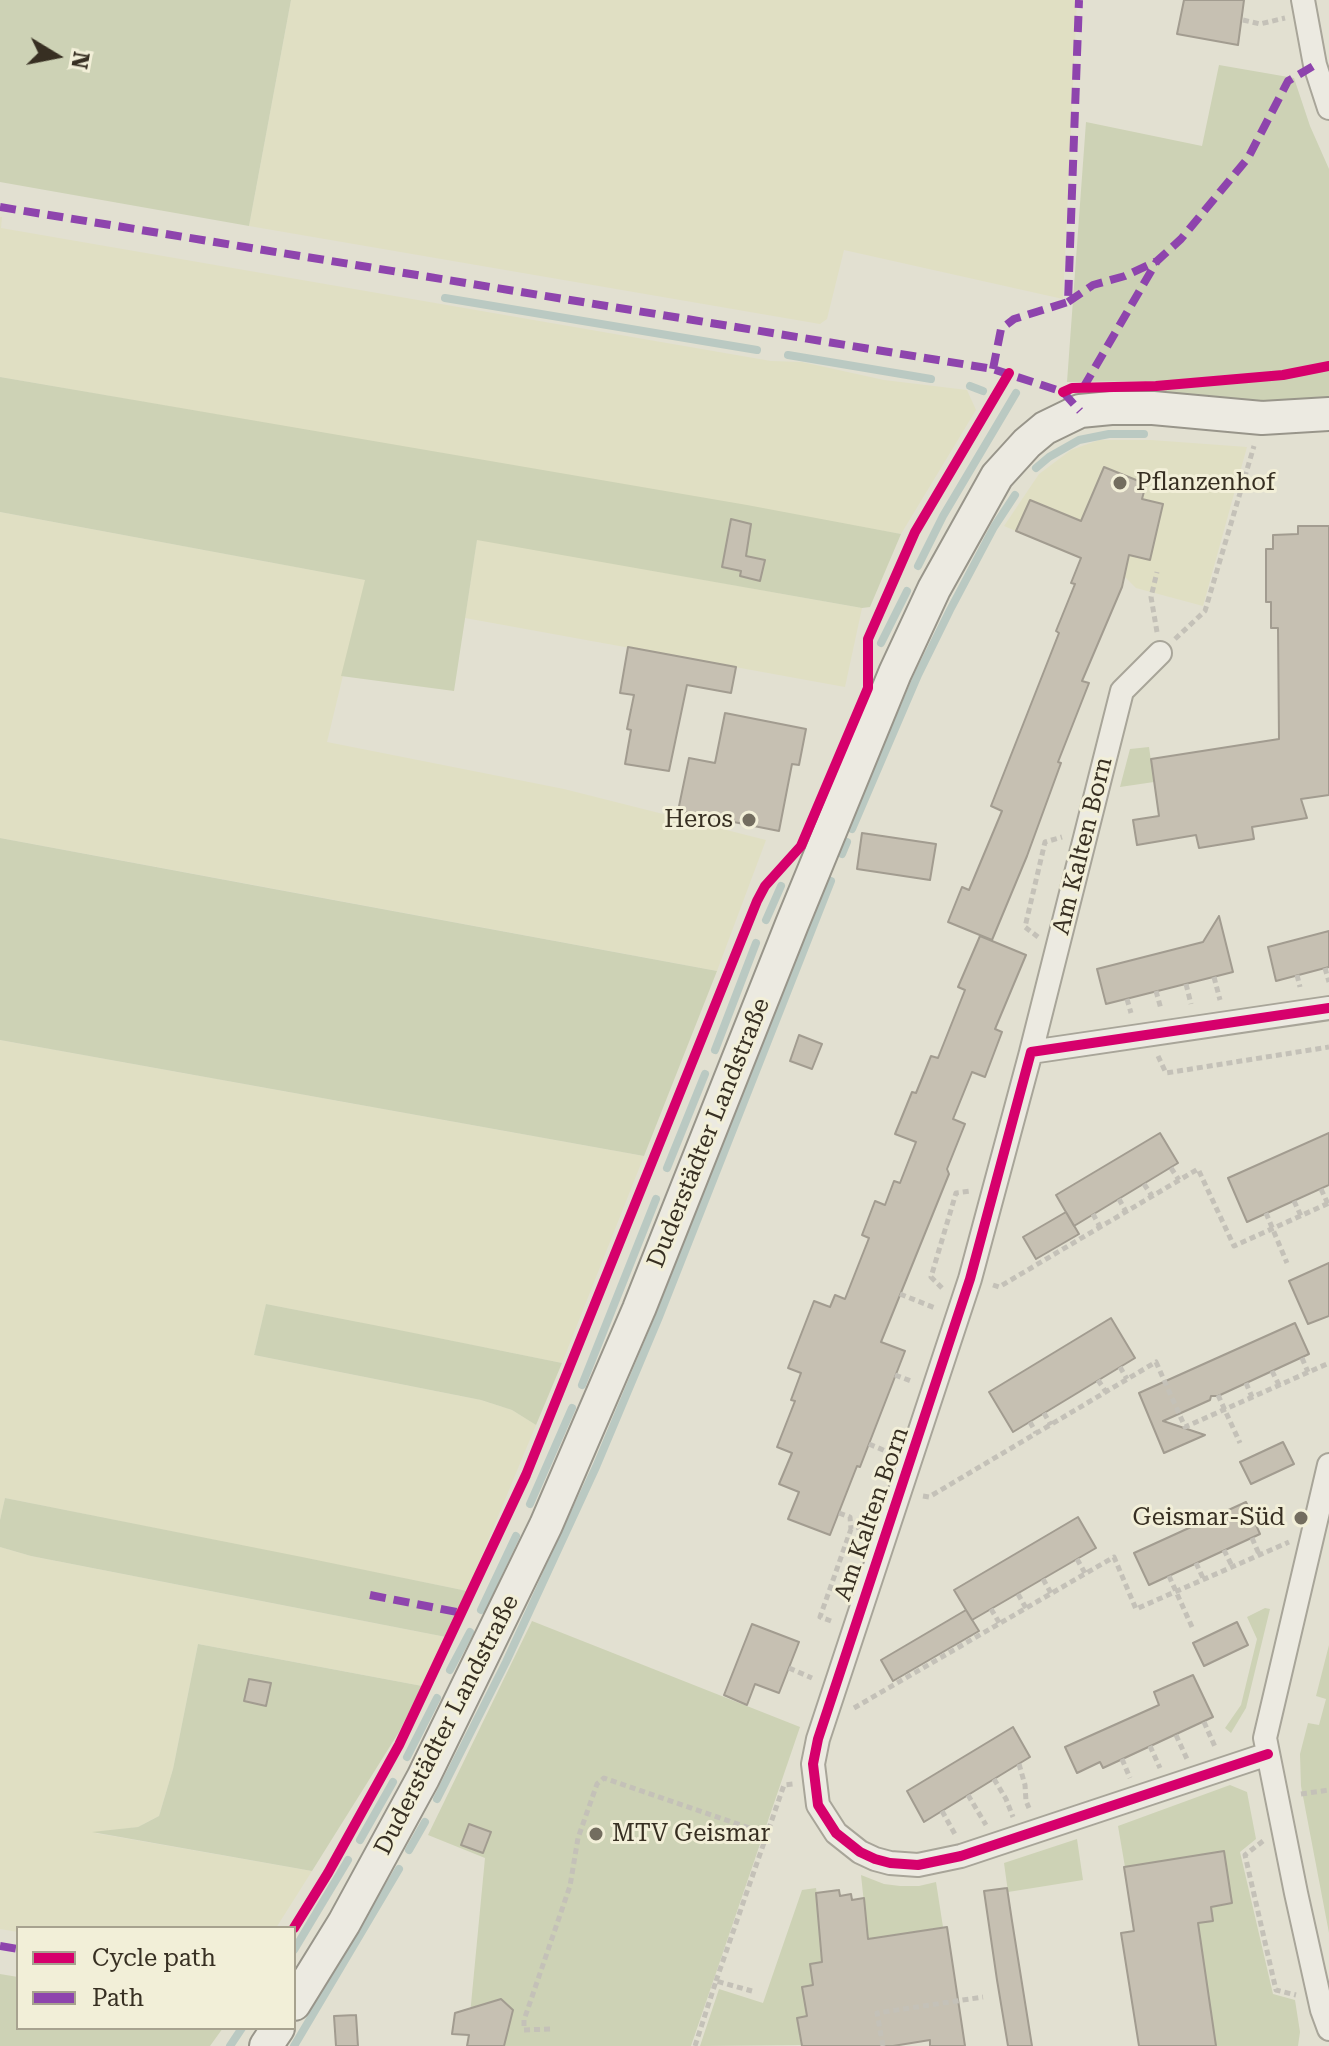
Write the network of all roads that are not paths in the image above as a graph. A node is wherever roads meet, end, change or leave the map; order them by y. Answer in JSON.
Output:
{"nodes":[{"id":1,"x":1304,"y":7,"type":"edge"},
{"id":2,"x":1329,"y":108,"type":"edge"},
{"id":3,"x":1329,"y":414,"type":"edge"},
{"id":4,"x":1160,"y":653,"type":"road end"},
{"id":5,"x":1329,"y":1008,"type":"edge"},
{"id":6,"x":1031,"y":1052,"type":"junction"},
{"id":7,"x":1329,"y":1465,"type":"edge"},
{"id":8,"x":1268,"y":1754,"type":"junction"},
{"id":9,"x":296,"y":2001,"type":"edge"},
{"id":10,"x":1329,"y":2029,"type":"edge"}],
"edges":[{"from":1,"to":2,"type":"street"},
{"from":3,"to":9,"type":"main road","name":"Duderstädter Landstraße"},
{"from":4,"to":6,"type":"street","name":"Am Kalten Born"},
{"from":5,"to":6,"type":"street"},
{"from":6,"to":8,"type":"street","name":"Am Kalten Born"},
{"from":7,"to":8,"type":"street"},
{"from":8,"to":10,"type":"street"}]}
